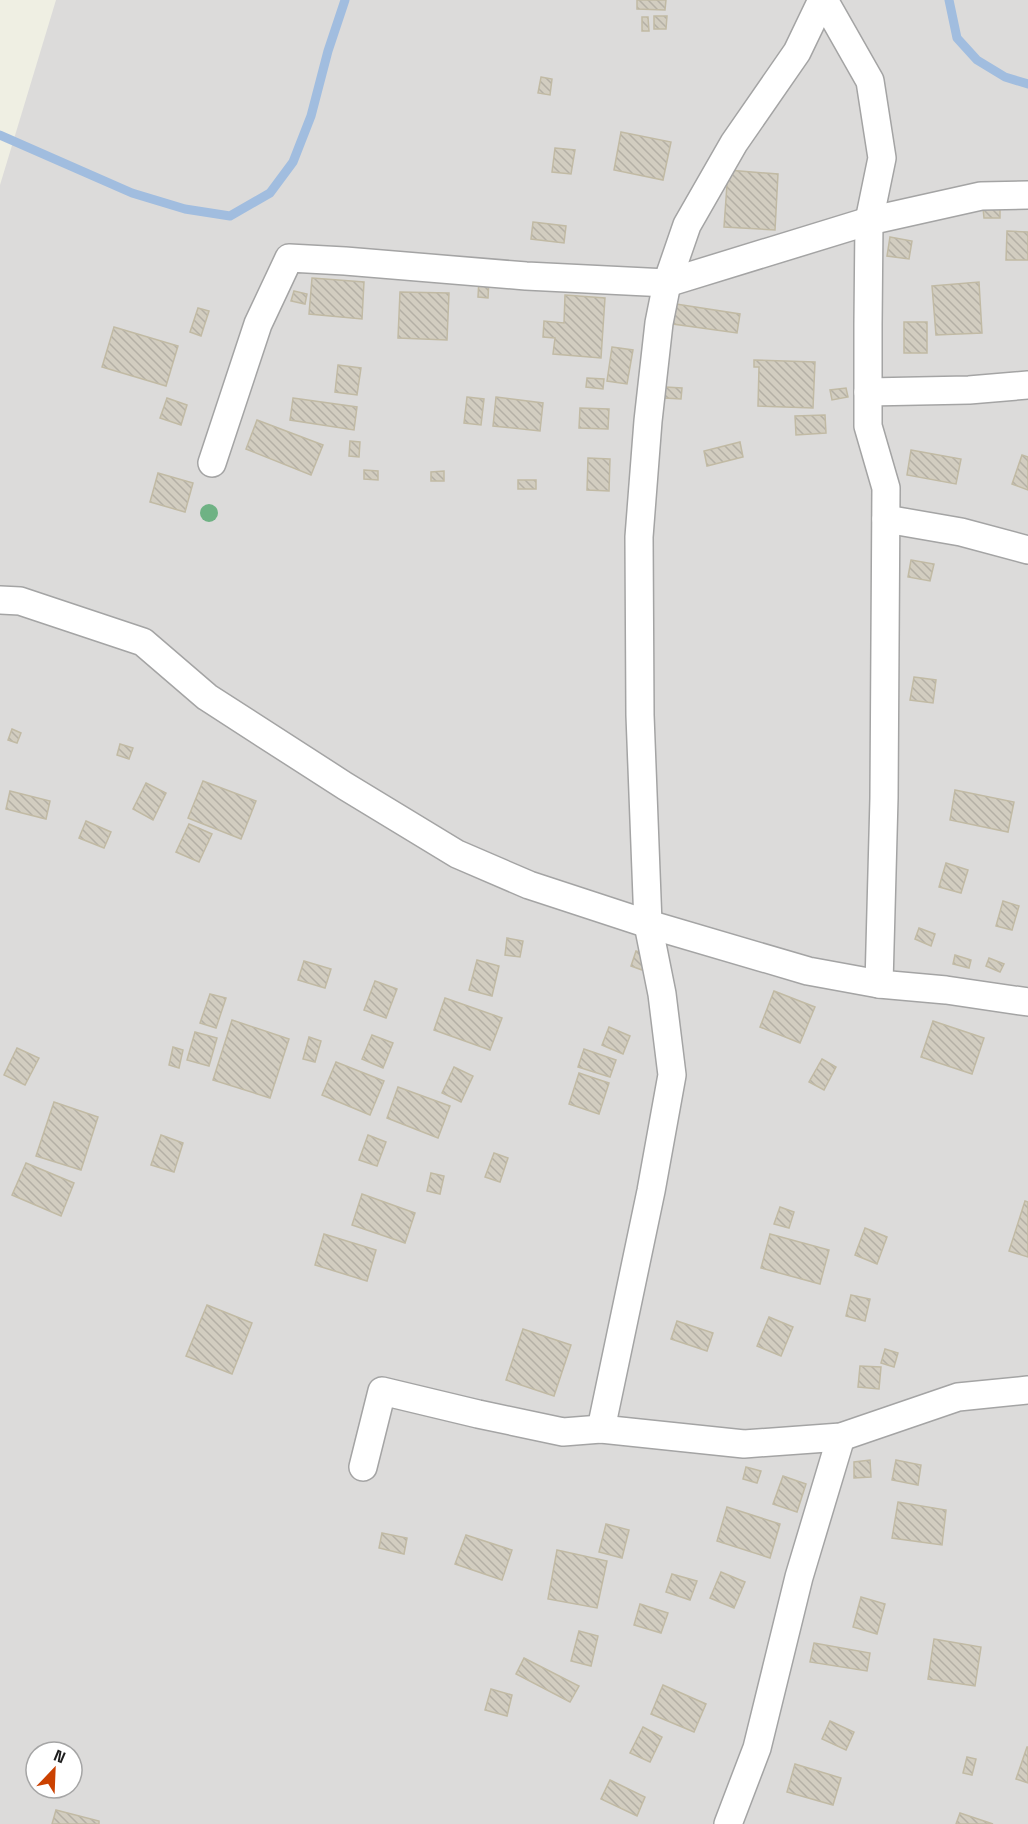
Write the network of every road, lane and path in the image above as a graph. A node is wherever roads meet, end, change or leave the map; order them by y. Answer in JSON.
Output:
{"nodes":[{"id":1,"x":823,"y":0,"type":"edge"},
{"id":2,"x":1028,"y":195,"type":"edge"},
{"id":3,"x":869,"y":220,"type":"junction"},
{"id":4,"x":667,"y":283,"type":"junction"},
{"id":5,"x":1028,"y":385,"type":"edge"},
{"id":6,"x":868,"y":392,"type":"junction"},
{"id":7,"x":212,"y":463,"type":"dead end"},
{"id":8,"x":886,"y":519,"type":"junction"},
{"id":9,"x":1028,"y":550,"type":"edge"},
{"id":10,"x":0,"y":600,"type":"edge"},
{"id":11,"x":648,"y":924,"type":"junction"},
{"id":12,"x":879,"y":984,"type":"junction"},
{"id":13,"x":1028,"y":1002,"type":"edge"},
{"id":14,"x":1028,"y":1390,"type":"edge"},
{"id":15,"x":602,"y":1429,"type":"junction"},
{"id":16,"x":841,"y":1437,"type":"junction"},
{"id":17,"x":363,"y":1467,"type":"dead end"},
{"id":18,"x":728,"y":1824,"type":"edge"}],
"edges":[{"from":1,"to":3,"type":"street"},
{"from":1,"to":4,"type":"street"},
{"from":2,"to":3,"type":"street"},
{"from":3,"to":4,"type":"street"},
{"from":3,"to":6,"type":"street"},
{"from":4,"to":7,"type":"street"},
{"from":4,"to":11,"type":"street"},
{"from":5,"to":6,"type":"street"},
{"from":6,"to":8,"type":"street"},
{"from":8,"to":9,"type":"street"},
{"from":8,"to":12,"type":"street"},
{"from":10,"to":11,"type":"street"},
{"from":11,"to":12,"type":"street"},
{"from":11,"to":15,"type":"street"},
{"from":12,"to":13,"type":"street"},
{"from":14,"to":16,"type":"street"},
{"from":15,"to":16,"type":"street"},
{"from":15,"to":17,"type":"street"},
{"from":16,"to":18,"type":"street"}]}
